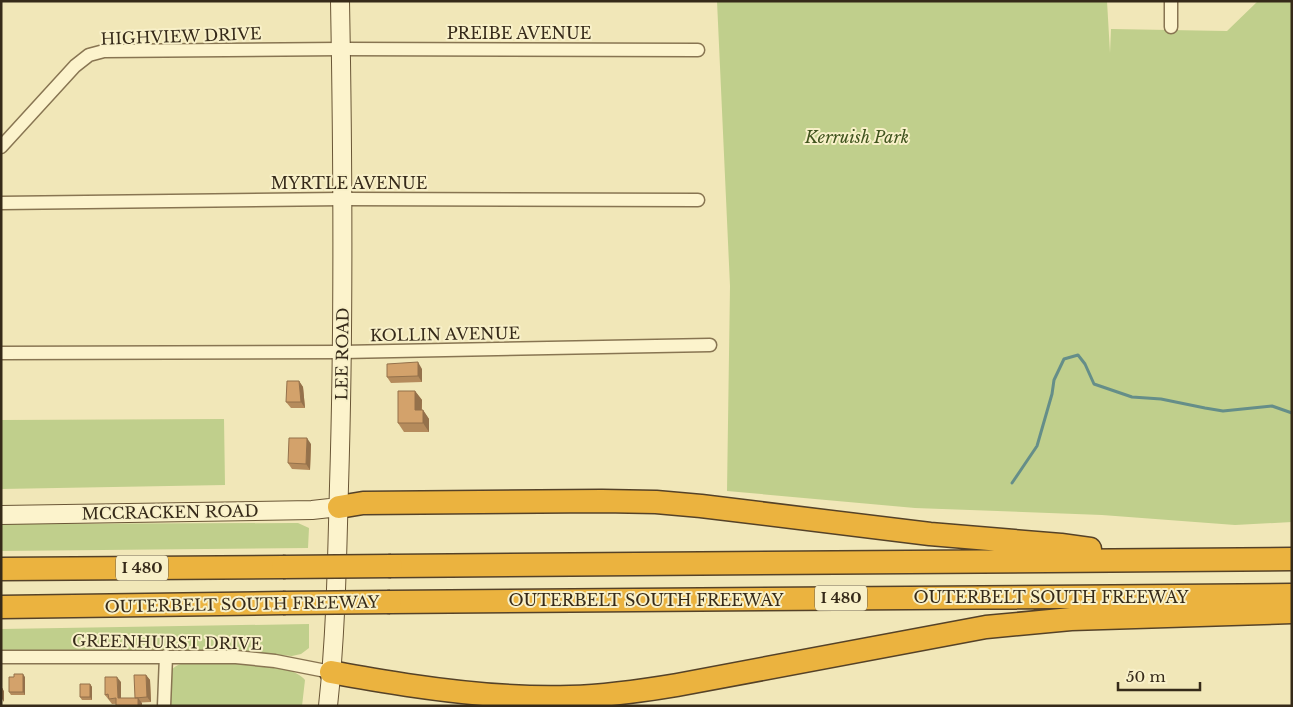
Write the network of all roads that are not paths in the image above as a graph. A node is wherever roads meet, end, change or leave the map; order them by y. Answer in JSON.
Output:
{"nodes":[{"id":1,"x":340,"y":1,"type":"edge"},
{"id":2,"x":1170,"y":1,"type":"edge"},
{"id":3,"x":1171,"y":26,"type":"dead end"},
{"id":4,"x":341,"y":49,"type":"junction"},
{"id":5,"x":698,"y":50,"type":"dead end"},
{"id":6,"x":1,"y":147,"type":"edge"},
{"id":7,"x":343,"y":199,"type":"junction"},
{"id":8,"x":698,"y":200,"type":"dead end"},
{"id":9,"x":1,"y":203,"type":"edge"},
{"id":10,"x":710,"y":345,"type":"dead end"},
{"id":11,"x":342,"y":352,"type":"junction"},
{"id":12,"x":1,"y":353,"type":"edge"},
{"id":13,"x":338,"y":507,"type":"junction"},
{"id":14,"x":1,"y":515,"type":"edge"},
{"id":15,"x":1292,"y":559,"type":"edge"},
{"id":16,"x":1163,"y":560,"type":"junction"},
{"id":17,"x":1,"y":569,"type":"edge"},
{"id":18,"x":1292,"y":595,"type":"edge"},
{"id":19,"x":1,"y":606,"type":"edge"},
{"id":20,"x":1292,"y":612,"type":"edge"},
{"id":21,"x":166,"y":656,"type":"junction"},
{"id":22,"x":1,"y":657,"type":"edge"},
{"id":23,"x":332,"y":672,"type":"junction"},
{"id":24,"x":164,"y":706,"type":"edge"},
{"id":25,"x":328,"y":706,"type":"edge"}],
"edges":[{"from":1,"to":4,"type":"main road","name":"LEE ROAD"},
{"from":2,"to":3,"type":"street"},
{"from":4,"to":5,"type":"street","name":"PREIBE AVENUE"},
{"from":4,"to":6,"type":"street","name":"HIGHVIEW DRIVE"},
{"from":4,"to":7,"type":"main road","name":"LEE ROAD"},
{"from":7,"to":8,"type":"street","name":"MYRTLE AVENUE"},
{"from":7,"to":9,"type":"street","name":"MYRTLE AVENUE"},
{"from":7,"to":11,"type":"main road","name":"LEE ROAD"},
{"from":10,"to":11,"type":"street","name":"KOLLIN AVENUE"},
{"from":11,"to":12,"type":"street","name":"KOLLIN AVENUE"},
{"from":11,"to":13,"type":"main road","name":"LEE ROAD"},
{"from":13,"to":14,"type":"main road","name":"MCCRACKEN ROAD"},
{"from":13,"to":16,"type":"highway"},
{"from":13,"to":23,"type":"main road","name":"LEE ROAD"},
{"from":15,"to":16,"type":"highway","number":"I 480"},
{"from":16,"to":17,"type":"highway","number":"I 480","bridge":true},
{"from":18,"to":19,"type":"highway","name":"OUTERBELT SOUTH FREEWAY","number":"I 480","bridge":true},
{"from":20,"to":23,"type":"highway"},
{"from":21,"to":22,"type":"street","name":"GREENHURST DRIVE"},
{"from":21,"to":23,"type":"street","name":"GREENHURST DRIVE"},
{"from":21,"to":24,"type":"street"},
{"from":23,"to":25,"type":"main road","name":"LEE ROAD"}]}
